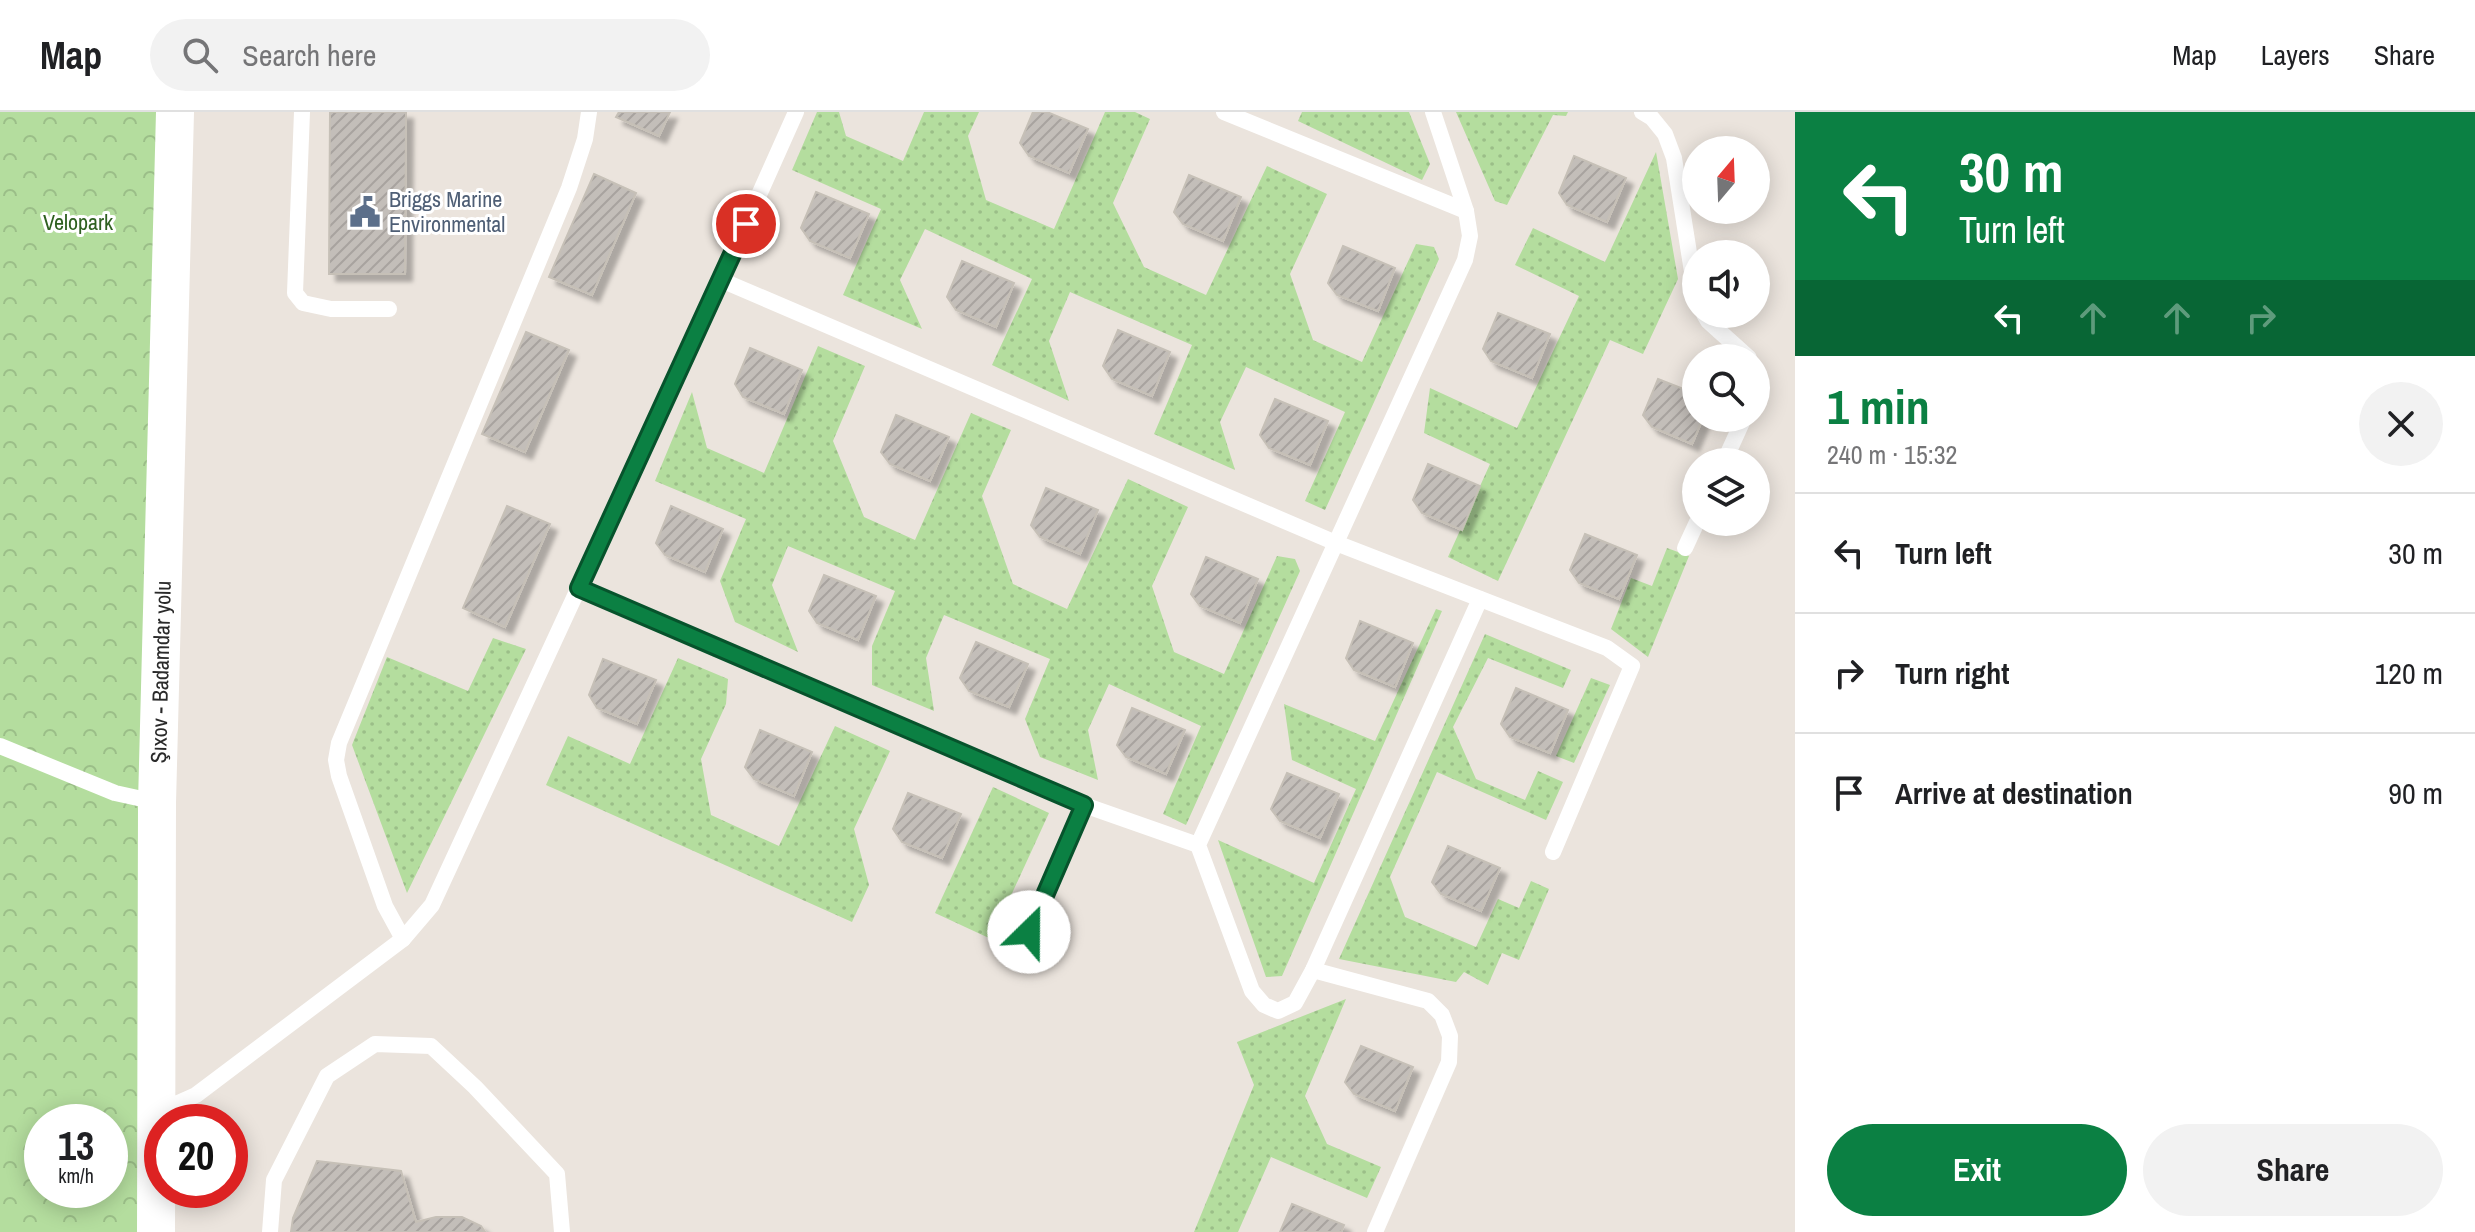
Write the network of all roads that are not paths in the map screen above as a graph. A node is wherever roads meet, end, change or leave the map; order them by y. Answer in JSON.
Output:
{"nodes":[{"id":1,"x":175,"y":112,"type":"edge"},
{"id":2,"x":302,"y":112,"type":"edge"},
{"id":3,"x":589,"y":112,"type":"edge"},
{"id":4,"x":796,"y":112,"type":"edge"},
{"id":5,"x":1224,"y":112,"type":"edge"},
{"id":6,"x":1433,"y":112,"type":"edge"},
{"id":7,"x":1642,"y":112,"type":"edge"},
{"id":8,"x":1466,"y":211,"type":"junction"},
{"id":9,"x":1687,"y":240,"type":"edge"},
{"id":10,"x":721,"y":280,"type":"junction"},
{"id":11,"x":389,"y":309,"type":"dead end"},
{"id":12,"x":1716,"y":328,"type":"edge"},
{"id":13,"x":1733,"y":344,"type":"edge"},
{"id":14,"x":1691,"y":536,"type":"edge"},
{"id":15,"x":1336,"y":543,"type":"junction"},
{"id":16,"x":1685,"y":548,"type":"dead end"},
{"id":17,"x":579,"y":588,"type":"junction"},
{"id":18,"x":1480,"y":599,"type":"junction"},
{"id":19,"x":0,"y":746,"type":"edge"},
{"id":20,"x":157,"y":803,"type":"junction"},
{"id":21,"x":1084,"y":805,"type":"junction"},
{"id":22,"x":1198,"y":845,"type":"junction"},
{"id":23,"x":1553,"y":852,"type":"dead end"},
{"id":24,"x":1029,"y":932,"type":"dead end"},
{"id":25,"x":403,"y":939,"type":"junction"},
{"id":26,"x":1313,"y":970,"type":"junction"},
{"id":27,"x":158,"y":1104,"type":"edge"},
{"id":28,"x":171,"y":1104,"type":"edge"},
{"id":29,"x":156,"y":1208,"type":"edge"},
{"id":30,"x":156,"y":1232,"type":"edge"},
{"id":31,"x":270,"y":1232,"type":"edge"},
{"id":32,"x":562,"y":1232,"type":"edge"},
{"id":33,"x":1375,"y":1232,"type":"edge"}],
"edges":[{"from":1,"to":20,"type":"street","name":"Şıxov - Badamdar yolu"},
{"from":2,"to":11,"type":"lane"},
{"from":3,"to":25,"type":"lane"},
{"from":4,"to":10,"type":"lane"},
{"from":5,"to":8,"type":"lane"},
{"from":6,"to":8,"type":"lane"},
{"from":7,"to":9,"type":"lane"},
{"from":8,"to":15,"type":"lane"},
{"from":10,"to":15,"type":"lane"},
{"from":10,"to":17,"type":"lane"},
{"from":12,"to":13,"type":"lane"},
{"from":14,"to":16,"type":"lane"},
{"from":15,"to":18,"type":"lane"},
{"from":15,"to":22,"type":"lane"},
{"from":17,"to":21,"type":"lane"},
{"from":17,"to":25,"type":"lane"},
{"from":18,"to":23,"type":"lane"},
{"from":18,"to":26,"type":"lane"},
{"from":19,"to":20,"type":"lane"},
{"from":20,"to":27,"type":"street","name":"Şıxov - Badamdar yolu"},
{"from":21,"to":22,"type":"lane"},
{"from":21,"to":24,"type":"lane"},
{"from":22,"to":26,"type":"lane"},
{"from":25,"to":28,"type":"lane"},
{"from":26,"to":33,"type":"lane"},
{"from":29,"to":30,"type":"street","name":"Şıxov - Badamdar yolu"},
{"from":31,"to":32,"type":"lane"}]}
